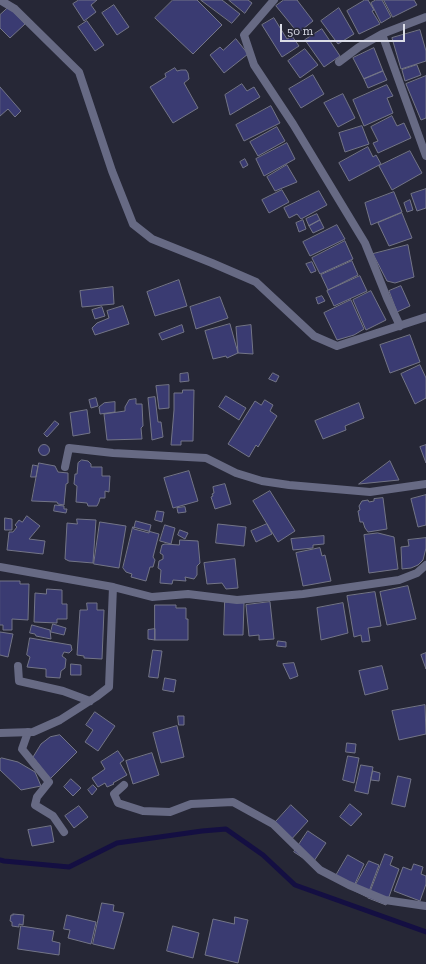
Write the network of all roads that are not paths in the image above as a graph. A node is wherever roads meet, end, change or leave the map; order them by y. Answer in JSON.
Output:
{"nodes":[{"id":1,"x":0,"y":0,"type":"edge"},
{"id":2,"x":274,"y":0,"type":"edge"},
{"id":3,"x":426,"y":18,"type":"edge"},
{"id":4,"x":382,"y":34,"type":"junction"},
{"id":5,"x":339,"y":62,"type":"dead end"},
{"id":6,"x":426,"y":156,"type":"edge"},
{"id":7,"x":426,"y":317,"type":"edge"},
{"id":8,"x":400,"y":326,"type":"junction"},
{"id":9,"x":65,"y":467,"type":"dead end"},
{"id":10,"x":426,"y":484,"type":"edge"},
{"id":11,"x":426,"y":565,"type":"edge"},
{"id":12,"x":0,"y":567,"type":"edge"},
{"id":13,"x":113,"y":587,"type":"junction"},
{"id":14,"x":18,"y":666,"type":"dead end"},
{"id":15,"x":90,"y":701,"type":"junction"},
{"id":16,"x":0,"y":732,"type":"edge"},
{"id":17,"x":28,"y":732,"type":"junction"},
{"id":18,"x":124,"y":785,"type":"dead end"},
{"id":19,"x":64,"y":832,"type":"dead end"},
{"id":20,"x":426,"y":906,"type":"edge"}],
"edges":[{"from":1,"to":8,"type":"street"},
{"from":2,"to":8,"type":"street"},
{"from":3,"to":4,"type":"street"},
{"from":4,"to":5,"type":"street"},
{"from":4,"to":6,"type":"street"},
{"from":7,"to":8,"type":"street"},
{"from":9,"to":10,"type":"street"},
{"from":11,"to":13,"type":"street"},
{"from":12,"to":13,"type":"street"},
{"from":13,"to":15,"type":"street"},
{"from":14,"to":15,"type":"street"},
{"from":15,"to":17,"type":"street"},
{"from":16,"to":17,"type":"street"},
{"from":17,"to":19,"type":"street"},
{"from":18,"to":20,"type":"street"}]}
